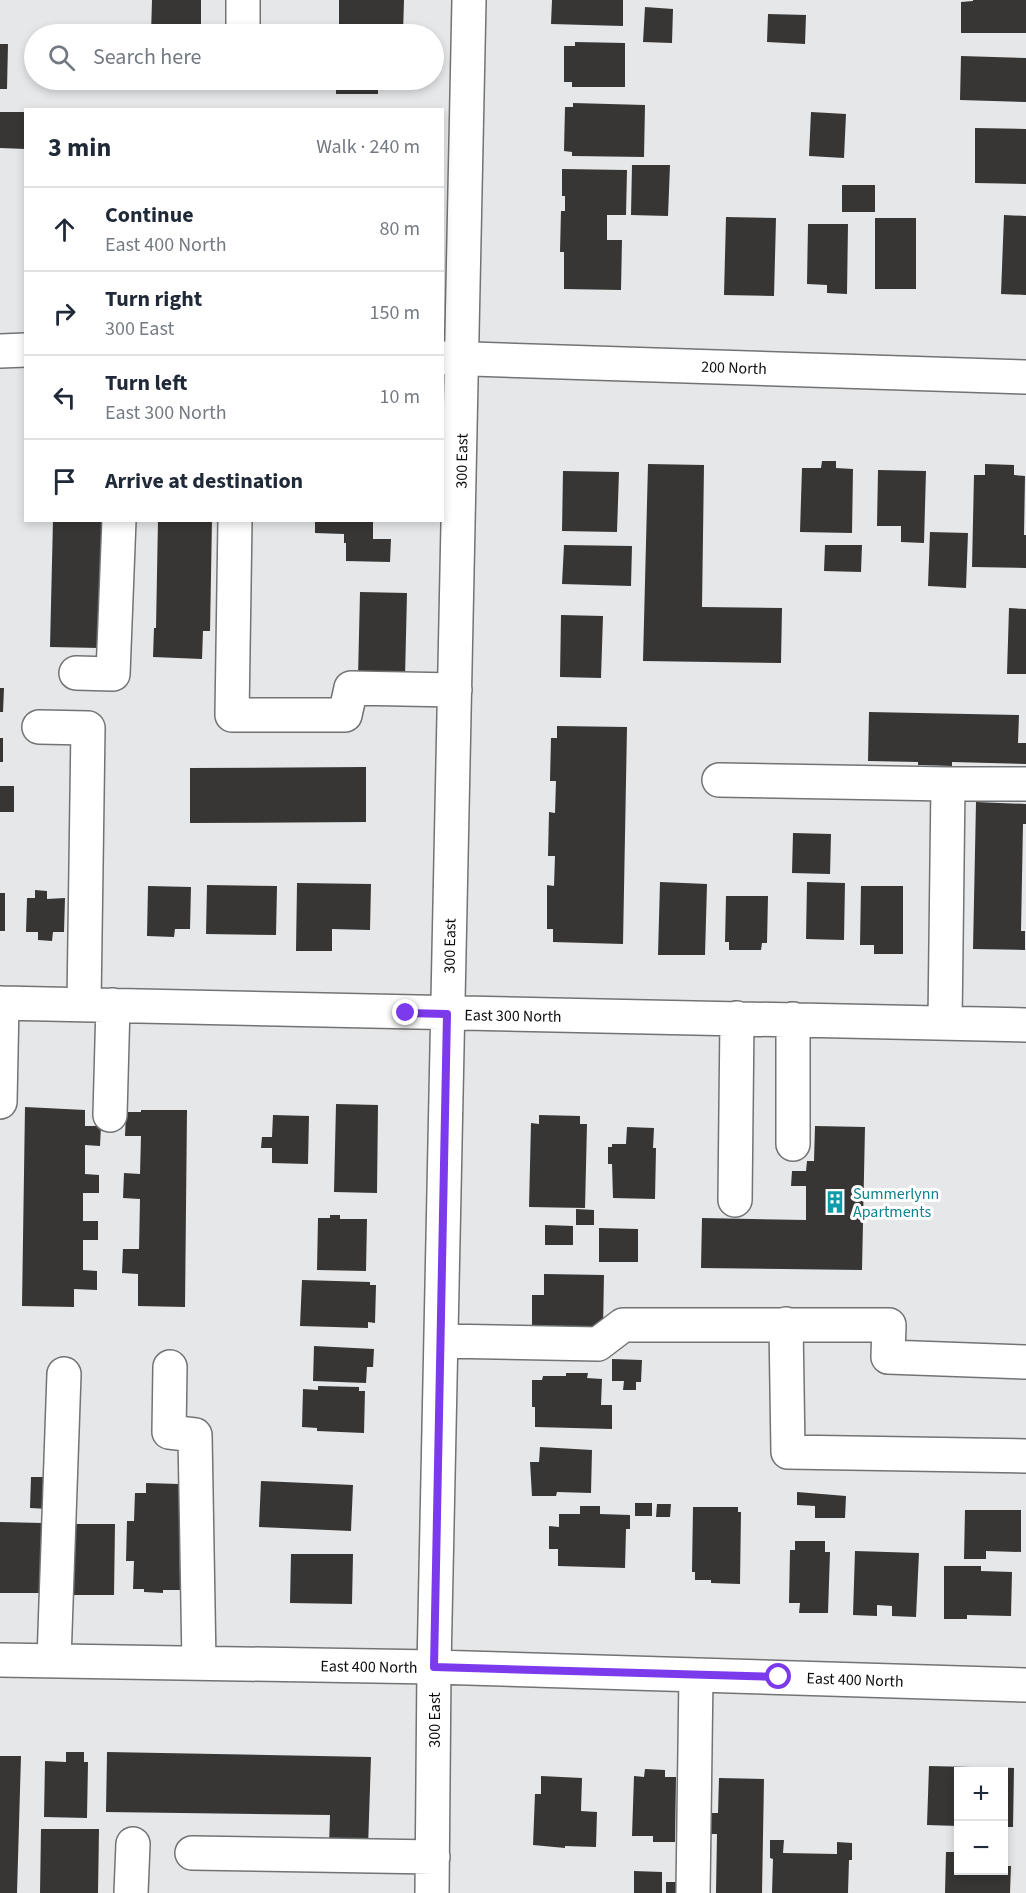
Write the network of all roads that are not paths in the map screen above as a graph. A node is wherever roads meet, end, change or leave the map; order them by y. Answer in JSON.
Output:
{"nodes":[{"id":1,"x":243,"y":0,"type":"edge"},
{"id":2,"x":469,"y":0,"type":"edge"},
{"id":3,"x":243,"y":24,"type":"edge"},
{"id":4,"x":24,"y":350,"type":"edge"},
{"id":5,"x":0,"y":351,"type":"edge"},
{"id":6,"x":453,"y":358,"type":"edge"},
{"id":7,"x":1026,"y":377,"type":"edge"},
{"id":8,"x":119,"y":522,"type":"edge"},
{"id":9,"x":235,"y":522,"type":"edge"},
{"id":10,"x":76,"y":673,"type":"dead end"},
{"id":11,"x":455,"y":690,"type":"junction"},
{"id":12,"x":39,"y":727,"type":"dead end"},
{"id":13,"x":719,"y":780,"type":"dead end"},
{"id":14,"x":948,"y":784,"type":"junction"},
{"id":15,"x":1026,"y":784,"type":"edge"},
{"id":16,"x":1,"y":1003,"type":"edge"},
{"id":17,"x":99,"y":1004,"type":"junction"},
{"id":18,"x":447,"y":1014,"type":"junction"},
{"id":19,"x":737,"y":1018,"type":"junction"},
{"id":20,"x":793,"y":1019,"type":"junction"},
{"id":21,"x":945,"y":1022,"type":"junction"},
{"id":22,"x":1026,"y":1025,"type":"edge"},
{"id":23,"x":0,"y":1102,"type":"edge"},
{"id":24,"x":110,"y":1115,"type":"dead end"},
{"id":25,"x":793,"y":1144,"type":"dead end"},
{"id":26,"x":735,"y":1200,"type":"dead end"},
{"id":27,"x":786,"y":1324,"type":"junction"},
{"id":28,"x":442,"y":1341,"type":"junction"},
{"id":29,"x":1026,"y":1362,"type":"edge"},
{"id":30,"x":170,"y":1367,"type":"dead end"},
{"id":31,"x":64,"y":1374,"type":"dead end"},
{"id":32,"x":1026,"y":1456,"type":"edge"},
{"id":33,"x":0,"y":1660,"type":"edge"},
{"id":34,"x":54,"y":1660,"type":"junction"},
{"id":35,"x":199,"y":1663,"type":"junction"},
{"id":36,"x":434,"y":1667,"type":"junction"},
{"id":37,"x":696,"y":1675,"type":"junction"},
{"id":38,"x":1026,"y":1685,"type":"edge"},
{"id":39,"x":133,"y":1844,"type":"dead end"},
{"id":40,"x":192,"y":1853,"type":"dead end"},
{"id":41,"x":433,"y":1857,"type":"junction"},
{"id":42,"x":131,"y":1893,"type":"edge"},
{"id":43,"x":432,"y":1893,"type":"edge"},
{"id":44,"x":693,"y":1893,"type":"edge"}],
"edges":[{"from":1,"to":3,"type":"street"},
{"from":2,"to":6,"type":"street","name":"300 East"},
{"from":4,"to":5,"type":"street"},
{"from":6,"to":7,"type":"street","name":"200 North"},
{"from":6,"to":11,"type":"street","name":"300 East"},
{"from":8,"to":10,"type":"street"},
{"from":9,"to":11,"type":"street"},
{"from":11,"to":18,"type":"street","name":"300 East"},
{"from":12,"to":17,"type":"street"},
{"from":13,"to":14,"type":"street"},
{"from":14,"to":15,"type":"street"},
{"from":14,"to":21,"type":"street"},
{"from":16,"to":17,"type":"street","name":"East 300 North"},
{"from":16,"to":23,"type":"street"},
{"from":17,"to":18,"type":"street","name":"East 300 North"},
{"from":17,"to":24,"type":"street"},
{"from":18,"to":19,"type":"street","name":"East 300 North"},
{"from":18,"to":28,"type":"street","name":"300 East"},
{"from":19,"to":20,"type":"street","name":"East 300 North"},
{"from":19,"to":26,"type":"street"},
{"from":20,"to":21,"type":"street","name":"East 300 North"},
{"from":20,"to":25,"type":"street"},
{"from":21,"to":22,"type":"street","name":"East 300 North"},
{"from":27,"to":28,"type":"street"},
{"from":27,"to":29,"type":"street"},
{"from":27,"to":32,"type":"street"},
{"from":28,"to":36,"type":"street","name":"300 East"},
{"from":30,"to":35,"type":"street"},
{"from":31,"to":34,"type":"street"},
{"from":33,"to":34,"type":"street","name":"East 400 North"},
{"from":34,"to":35,"type":"street","name":"East 400 North"},
{"from":35,"to":36,"type":"street","name":"East 400 North"},
{"from":36,"to":37,"type":"street","name":"East 400 North"},
{"from":36,"to":41,"type":"street","name":"300 East"},
{"from":37,"to":38,"type":"street","name":"East 400 North"},
{"from":37,"to":44,"type":"street"},
{"from":39,"to":42,"type":"street"},
{"from":40,"to":41,"type":"street"},
{"from":41,"to":43,"type":"street","name":"300 East"}]}
